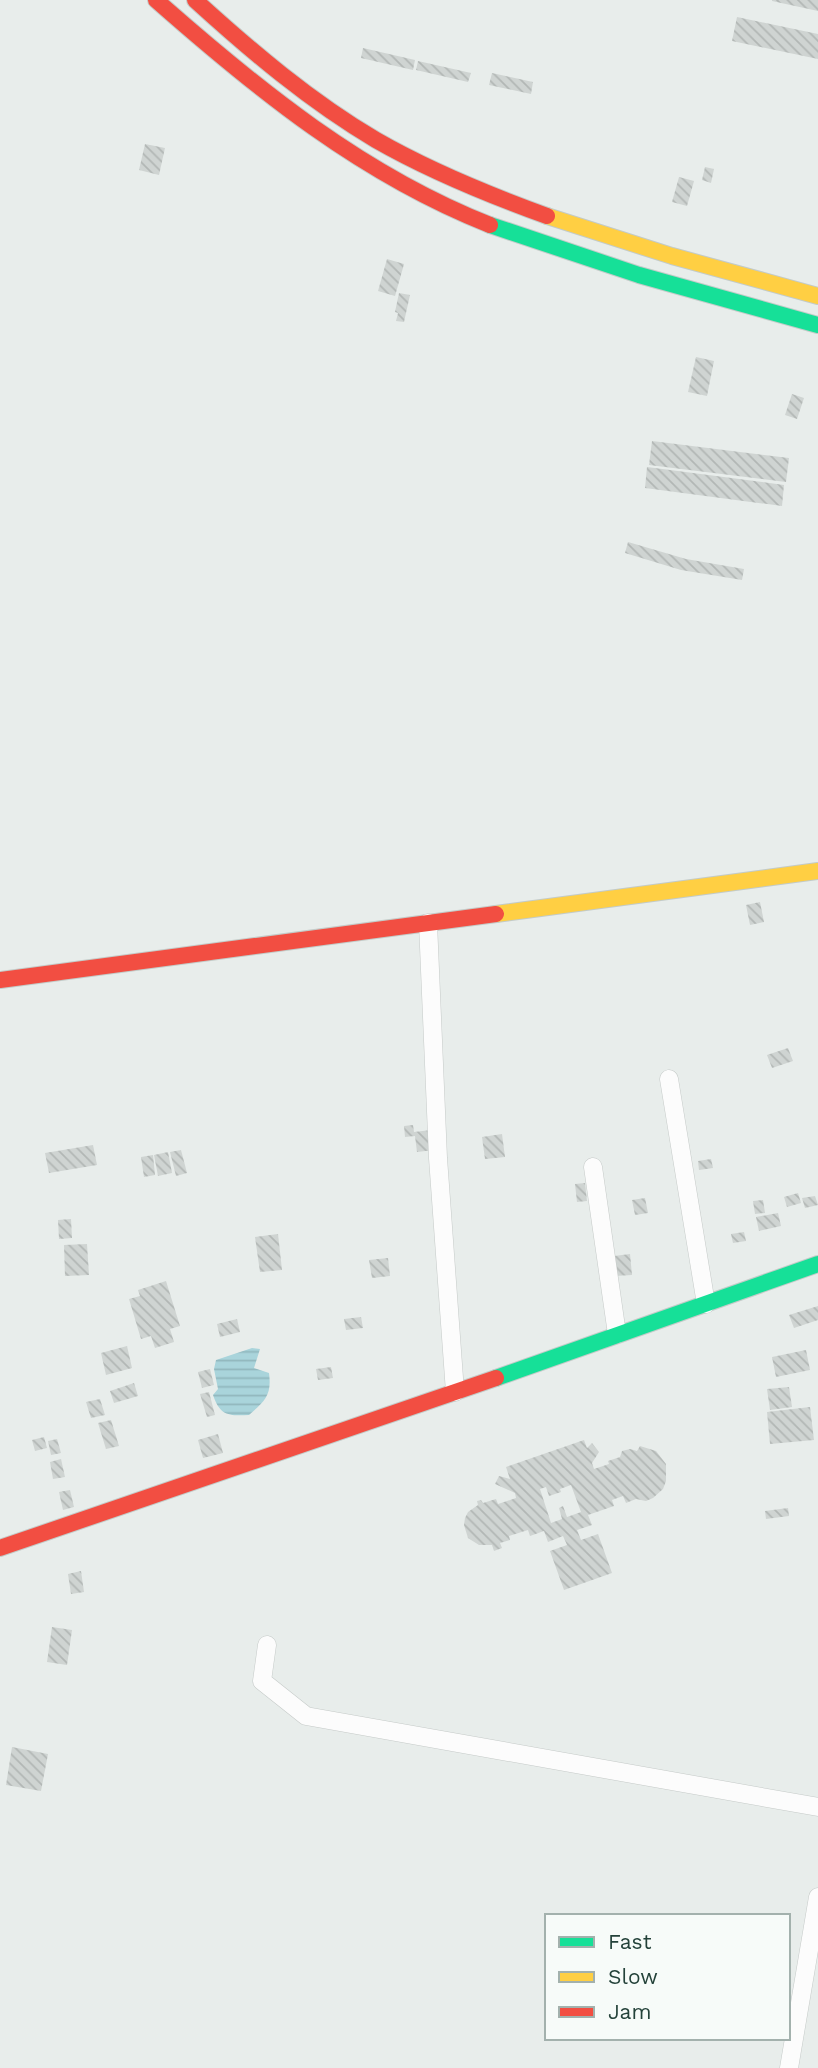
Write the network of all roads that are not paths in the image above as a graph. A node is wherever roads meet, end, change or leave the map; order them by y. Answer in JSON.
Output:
{"nodes":[{"id":1,"x":156,"y":0,"type":"edge"},
{"id":2,"x":195,"y":0,"type":"edge"},
{"id":3,"x":818,"y":296,"type":"edge"},
{"id":4,"x":818,"y":326,"type":"edge"},
{"id":5,"x":818,"y":871,"type":"edge"},
{"id":6,"x":429,"y":923,"type":"junction"},
{"id":7,"x":0,"y":980,"type":"edge"},
{"id":8,"x":670,"y":1079,"type":"dead end"},
{"id":9,"x":593,"y":1167,"type":"dead end"},
{"id":10,"x":818,"y":1264,"type":"edge"},
{"id":11,"x":706,"y":1304,"type":"junction"},
{"id":12,"x":617,"y":1334,"type":"junction"},
{"id":13,"x":455,"y":1392,"type":"junction"},
{"id":14,"x":0,"y":1548,"type":"edge"},
{"id":15,"x":267,"y":1645,"type":"dead end"},
{"id":16,"x":818,"y":1807,"type":"edge"},
{"id":17,"x":818,"y":1903,"type":"edge"},
{"id":18,"x":789,"y":2068,"type":"edge"}],
"edges":[{"from":1,"to":4,"type":"main road"},
{"from":2,"to":3,"type":"main road"},
{"from":5,"to":6,"type":"main road"},
{"from":6,"to":7,"type":"main road"},
{"from":6,"to":13,"type":"street"},
{"from":8,"to":11,"type":"street"},
{"from":9,"to":12,"type":"street"},
{"from":10,"to":11,"type":"main road"},
{"from":11,"to":12,"type":"main road"},
{"from":12,"to":13,"type":"main road"},
{"from":13,"to":14,"type":"main road"},
{"from":15,"to":16,"type":"street"},
{"from":17,"to":18,"type":"street"}]}
